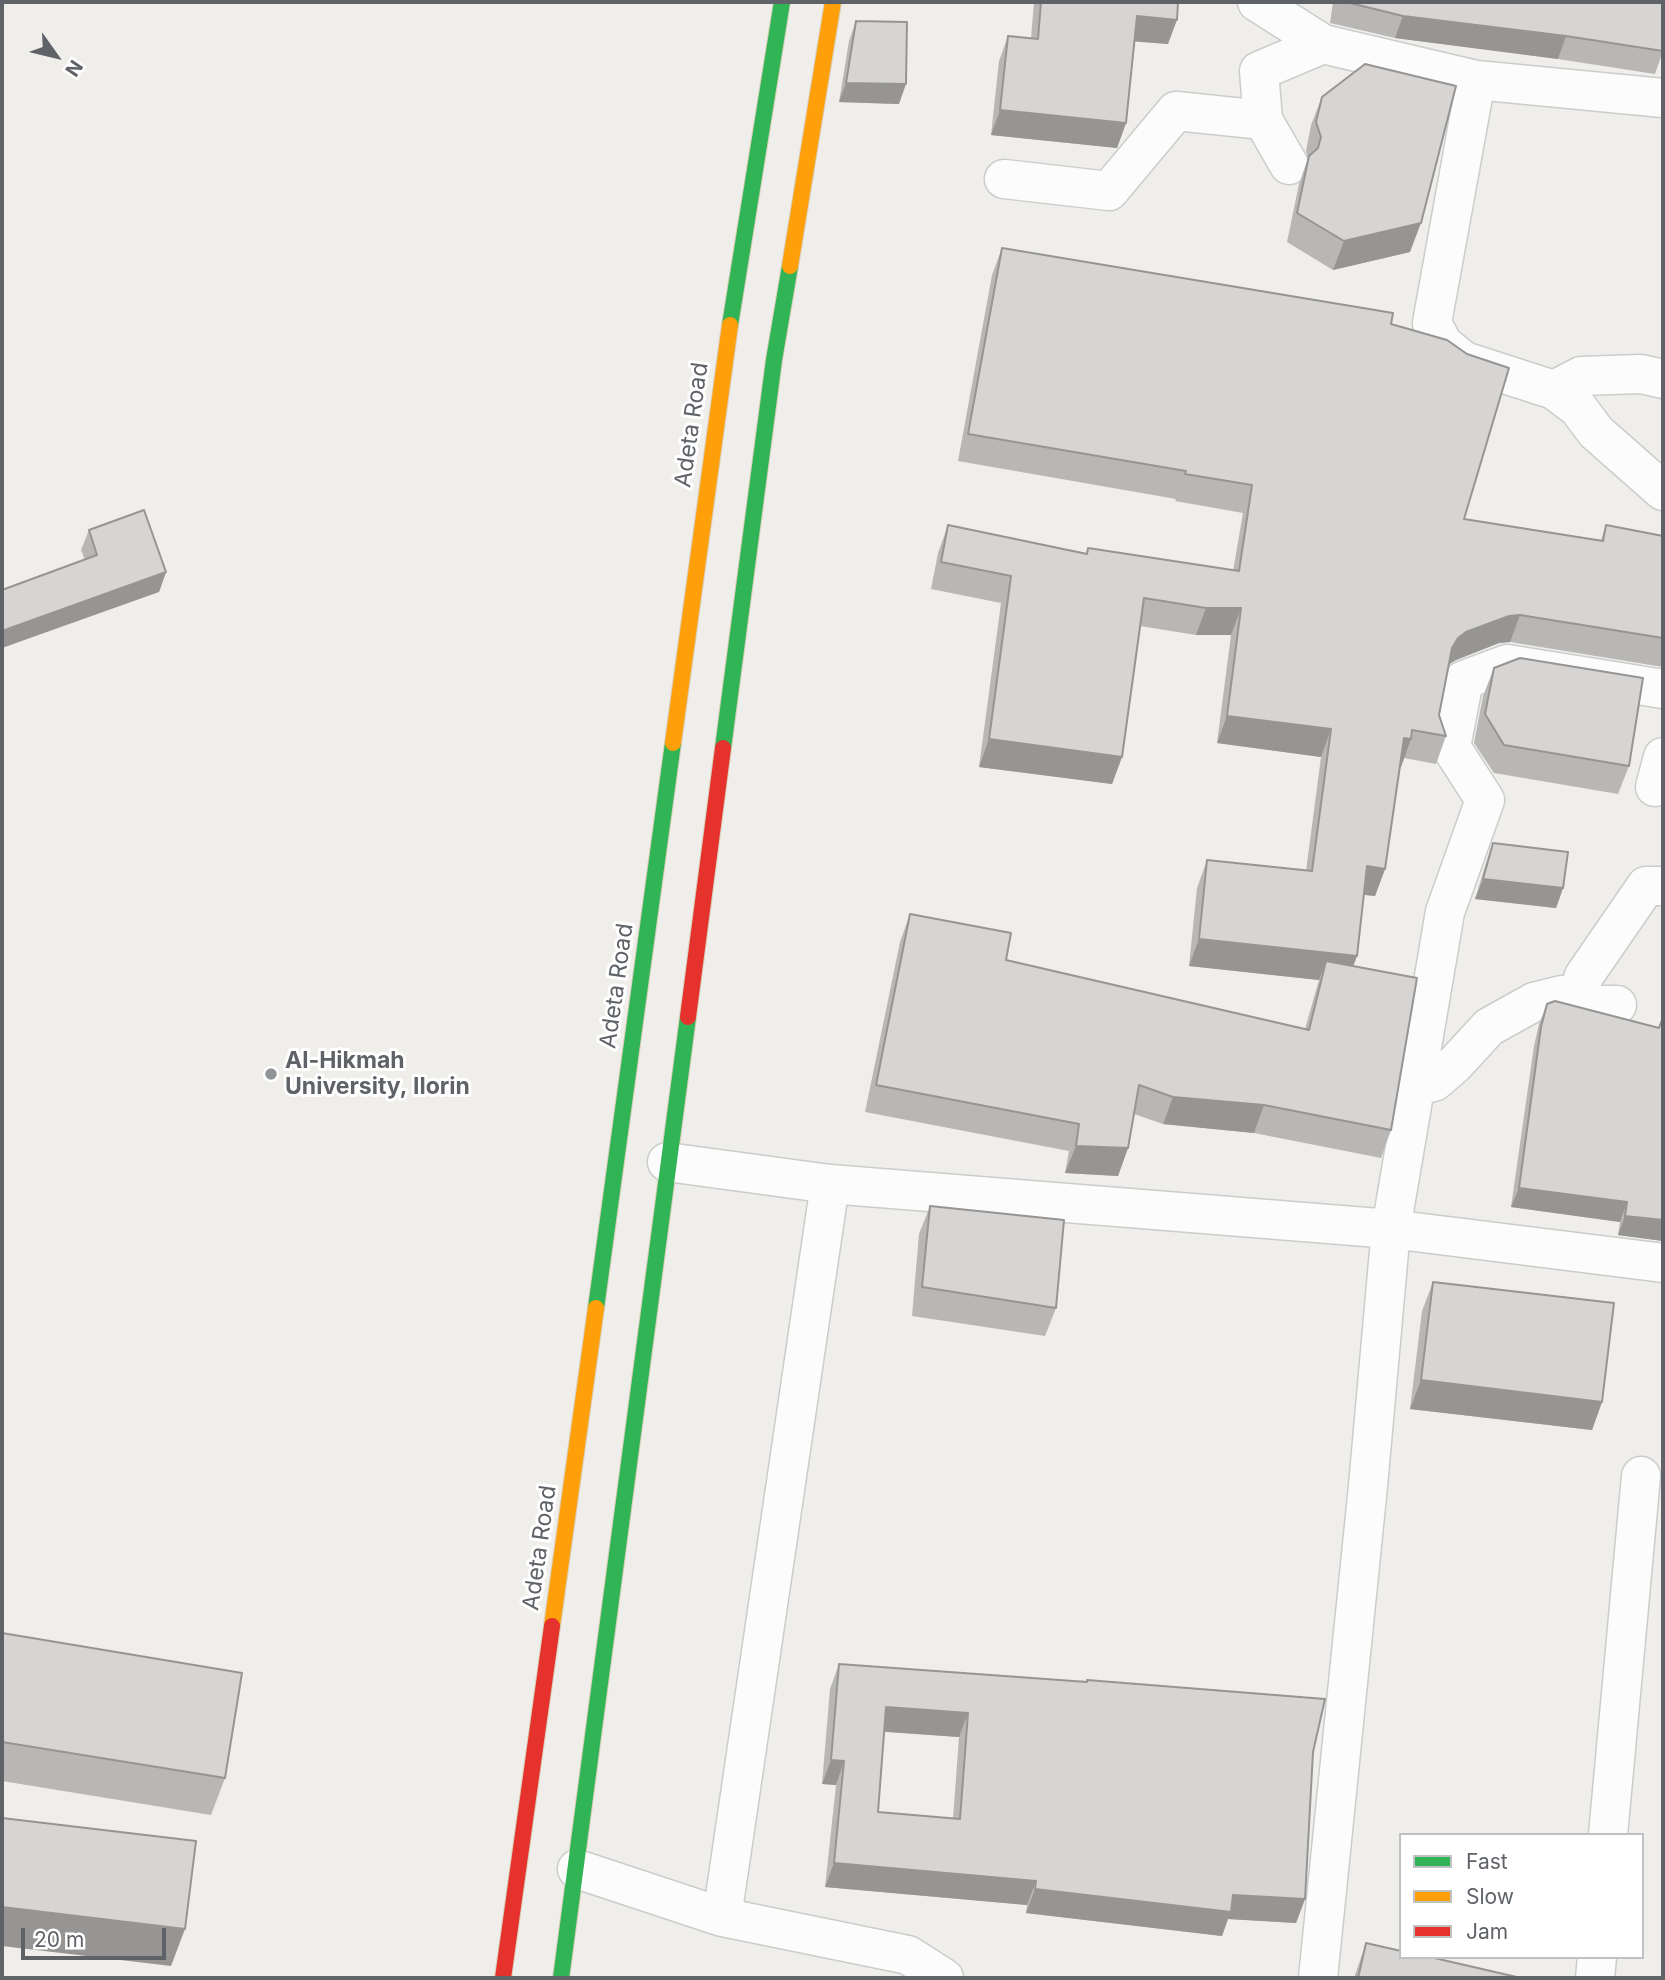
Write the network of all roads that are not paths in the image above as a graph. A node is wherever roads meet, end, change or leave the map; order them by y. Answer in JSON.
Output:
{"nodes":[{"id":1,"x":782,"y":2,"type":"edge"},
{"id":2,"x":833,"y":2,"type":"edge"},
{"id":3,"x":1257,"y":2,"type":"edge"},
{"id":4,"x":1323,"y":44,"type":"junction"},
{"id":5,"x":1476,"y":80,"type":"junction"},
{"id":6,"x":1663,"y":98,"type":"edge"},
{"id":7,"x":1263,"y":120,"type":"junction"},
{"id":8,"x":1289,"y":165,"type":"dead end"},
{"id":9,"x":1004,"y":179,"type":"dead end"},
{"id":10,"x":1663,"y":379,"type":"edge"},
{"id":11,"x":1554,"y":390,"type":"junction"},
{"id":12,"x":1663,"y":491,"type":"edge"},
{"id":13,"x":1663,"y":689,"type":"edge"},
{"id":14,"x":1663,"y":886,"type":"edge"},
{"id":15,"x":1574,"y":1004,"type":"junction"},
{"id":16,"x":1617,"y":1005,"type":"dead end"},
{"id":17,"x":1415,"y":1086,"type":"junction"},
{"id":18,"x":667,"y":1162,"type":"junction"},
{"id":19,"x":830,"y":1184,"type":"junction"},
{"id":20,"x":1391,"y":1229,"type":"junction"},
{"id":21,"x":1663,"y":1263,"type":"edge"},
{"id":22,"x":1642,"y":1476,"type":"dead end"},
{"id":23,"x":1608,"y":1833,"type":"edge"},
{"id":24,"x":577,"y":1869,"type":"junction"},
{"id":25,"x":722,"y":1917,"type":"junction"},
{"id":26,"x":1597,"y":1959,"type":"edge"},
{"id":27,"x":503,"y":1978,"type":"edge"},
{"id":28,"x":561,"y":1978,"type":"edge"},
{"id":29,"x":944,"y":1978,"type":"edge"},
{"id":30,"x":1318,"y":1978,"type":"edge"},
{"id":31,"x":1595,"y":1978,"type":"edge"}],
"edges":[{"from":1,"to":27,"type":"main road","name":"Adeta Road"},
{"from":2,"to":18,"type":"main road"},
{"from":3,"to":4,"type":"street"},
{"from":4,"to":5,"type":"street"},
{"from":4,"to":7,"type":"street"},
{"from":5,"to":6,"type":"street"},
{"from":5,"to":11,"type":"street"},
{"from":7,"to":8,"type":"street"},
{"from":7,"to":9,"type":"street"},
{"from":10,"to":11,"type":"street"},
{"from":11,"to":12,"type":"street"},
{"from":13,"to":17,"type":"street"},
{"from":14,"to":15,"type":"street"},
{"from":15,"to":16,"type":"street"},
{"from":15,"to":17,"type":"street"},
{"from":17,"to":20,"type":"street"},
{"from":18,"to":19,"type":"street"},
{"from":18,"to":24,"type":"main road"},
{"from":19,"to":20,"type":"street"},
{"from":19,"to":25,"type":"street"},
{"from":20,"to":21,"type":"street"},
{"from":20,"to":30,"type":"street"},
{"from":22,"to":23,"type":"street"},
{"from":24,"to":25,"type":"street"},
{"from":24,"to":28,"type":"main road"},
{"from":25,"to":29,"type":"street"},
{"from":26,"to":31,"type":"street"}]}
